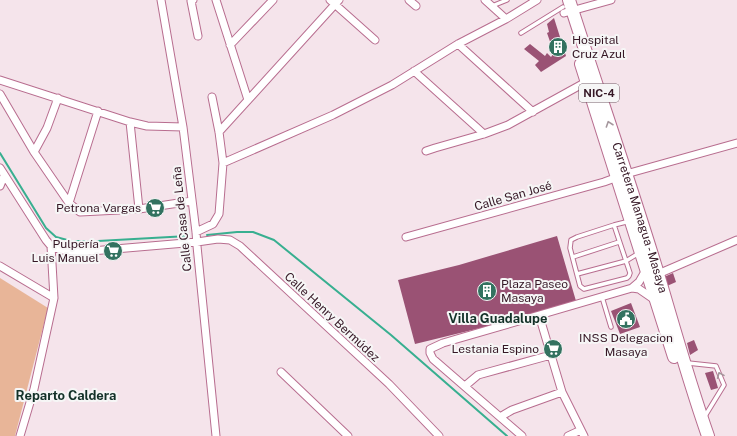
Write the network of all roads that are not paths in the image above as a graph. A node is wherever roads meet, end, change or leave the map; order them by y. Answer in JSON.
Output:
{"nodes":[{"id":1,"x":161,"y":0,"type":"edge"},
{"id":2,"x":193,"y":0,"type":"edge"},
{"id":3,"x":216,"y":0,"type":"edge"},
{"id":4,"x":273,"y":0,"type":"edge"},
{"id":5,"x":409,"y":0,"type":"edge"},
{"id":6,"x":485,"y":0,"type":"edge"},
{"id":7,"x":507,"y":0,"type":"edge"},
{"id":8,"x":537,"y":0,"type":"edge"},
{"id":9,"x":611,"y":0,"type":"edge"},
{"id":10,"x":335,"y":2,"type":"edge"},
{"id":11,"x":490,"y":3,"type":"edge"},
{"id":12,"x":416,"y":6,"type":"dead end"},
{"id":13,"x":566,"y":6,"type":"edge"},
{"id":14,"x":506,"y":19,"type":"junction"},
{"id":15,"x":521,"y":33,"type":"dead end"},
{"id":16,"x":198,"y":36,"type":"dead end"},
{"id":17,"x":375,"y":40,"type":"dead end"},
{"id":18,"x":458,"y":44,"type":"junction"},
{"id":19,"x":230,"y":45,"type":"junction"},
{"id":20,"x":414,"y":71,"type":"junction"},
{"id":21,"x":0,"y":80,"type":"edge"},
{"id":22,"x":586,"y":82,"type":"junction"},
{"id":23,"x":0,"y":94,"type":"edge"},
{"id":24,"x":212,"y":97,"type":"dead end"},
{"id":25,"x":58,"y":98,"type":"junction"},
{"id":26,"x":248,"y":100,"type":"junction"},
{"id":27,"x":98,"y":112,"type":"junction"},
{"id":28,"x":533,"y":112,"type":"junction"},
{"id":29,"x":130,"y":122,"type":"junction"},
{"id":30,"x":183,"y":127,"type":"junction"},
{"id":31,"x":219,"y":132,"type":"junction"},
{"id":32,"x":484,"y":134,"type":"junction"},
{"id":33,"x":737,"y":143,"type":"edge"},
{"id":34,"x":426,"y":151,"type":"dead end"},
{"id":35,"x":34,"y":152,"type":"junction"},
{"id":36,"x":223,"y":163,"type":"junction"},
{"id":37,"x":0,"y":168,"type":"edge"},
{"id":38,"x":4,"y":176,"type":"junction"},
{"id":39,"x":622,"y":176,"type":"junction"},
{"id":40,"x":0,"y":186,"type":"edge"},
{"id":41,"x":192,"y":201,"type":"junction"},
{"id":42,"x":68,"y":204,"type":"junction"},
{"id":43,"x":139,"y":209,"type":"junction"},
{"id":44,"x":635,"y":220,"type":"junction"},
{"id":45,"x":614,"y":225,"type":"junction"},
{"id":46,"x":196,"y":232,"type":"junction"},
{"id":47,"x":406,"y":237,"type":"dead end"},
{"id":48,"x":737,"y":240,"type":"edge"},
{"id":49,"x":197,"y":242,"type":"junction"},
{"id":50,"x":619,"y":242,"type":"junction"},
{"id":51,"x":51,"y":246,"type":"junction"},
{"id":52,"x":640,"y":253,"type":"junction"},
{"id":53,"x":573,"y":256,"type":"junction"},
{"id":54,"x":626,"y":261,"type":"junction"},
{"id":55,"x":0,"y":266,"type":"edge"},
{"id":56,"x":646,"y":270,"type":"junction"},
{"id":57,"x":577,"y":274,"type":"junction"},
{"id":58,"x":658,"y":274,"type":"junction"},
{"id":59,"x":632,"y":288,"type":"junction"},
{"id":60,"x":602,"y":297,"type":"junction"},
{"id":61,"x":54,"y":298,"type":"junction"},
{"id":62,"x":655,"y":300,"type":"junction"},
{"id":63,"x":539,"y":315,"type":"junction"},
{"id":64,"x":611,"y":327,"type":"dead end"},
{"id":65,"x":551,"y":355,"type":"junction"},
{"id":66,"x":684,"y":362,"type":"junction"},
{"id":67,"x":281,"y":372,"type":"dead end"},
{"id":68,"x":466,"y":386,"type":"junction"},
{"id":69,"x":562,"y":392,"type":"junction"},
{"id":70,"x":500,"y":417,"type":"junction"},
{"id":71,"x":702,"y":420,"type":"junction"},
{"id":72,"x":583,"y":433,"type":"edge"},
{"id":73,"x":20,"y":436,"type":"edge"},
{"id":74,"x":216,"y":436,"type":"edge"},
{"id":75,"x":348,"y":436,"type":"edge"},
{"id":76,"x":439,"y":436,"type":"edge"},
{"id":77,"x":522,"y":436,"type":"edge"},
{"id":78,"x":568,"y":436,"type":"edge"},
{"id":79,"x":699,"y":436,"type":"edge"},
{"id":80,"x":708,"y":436,"type":"edge"}],
"edges":[{"from":1,"to":30,"type":"street","name":"Calle Casa de Leña"},
{"from":2,"to":16,"type":"street"},
{"from":3,"to":19,"type":"street"},
{"from":4,"to":19,"type":"street"},
{"from":5,"to":12,"type":"street"},
{"from":6,"to":11,"type":"street"},
{"from":7,"to":11,"type":"lane"},
{"from":8,"to":14,"type":"street"},
{"from":9,"to":13,"type":"street"},
{"from":10,"to":17,"type":"street"},
{"from":10,"to":26,"type":"street"},
{"from":11,"to":14,"type":"street"},
{"from":13,"to":15,"type":"lane"},
{"from":13,"to":22,"type":"highway","name":"Carretera Managua - Masaya","number":"NIC-4"},
{"from":39,"to":13,"type":"highway","name":"Carretera Managua - Masaya","number":"NIC-4","one_way":true},
{"from":14,"to":18,"type":"street"},
{"from":18,"to":20,"type":"street"},
{"from":18,"to":28,"type":"street"},
{"from":19,"to":26,"type":"street"},
{"from":20,"to":32,"type":"street"},
{"from":20,"to":36,"type":"street"},
{"from":21,"to":25,"type":"street"},
{"from":22,"to":28,"type":"street"},
{"from":22,"to":39,"type":"highway","name":"Carretera Managua - Masaya","number":"NIC-4"},
{"from":23,"to":35,"type":"street"},
{"from":24,"to":31,"type":"street"},
{"from":25,"to":27,"type":"street"},
{"from":25,"to":35,"type":"street"},
{"from":26,"to":31,"type":"street"},
{"from":27,"to":29,"type":"street"},
{"from":27,"to":42,"type":"street"},
{"from":28,"to":32,"type":"street"},
{"from":29,"to":30,"type":"street"},
{"from":29,"to":43,"type":"street"},
{"from":30,"to":41,"type":"street","name":"Calle Casa de Leña"},
{"from":31,"to":36,"type":"street"},
{"from":32,"to":34,"type":"street"},
{"from":33,"to":39,"type":"street","name":"Calle San José"},
{"from":35,"to":42,"type":"street"},
{"from":36,"to":46,"type":"street"},
{"from":37,"to":38,"type":"street"},
{"from":38,"to":40,"type":"street"},
{"from":38,"to":51,"type":"street"},
{"from":39,"to":44,"type":"highway","name":"Carretera Managua - Masaya","number":"NIC-4"},
{"from":39,"to":47,"type":"street","name":"Calle San José"},
{"from":41,"to":43,"type":"street"},
{"from":41,"to":46,"type":"street","name":"Calle Casa de Leña"},
{"from":42,"to":43,"type":"street"},
{"from":44,"to":45,"type":"lane"},
{"from":44,"to":52,"type":"highway","name":"Carretera Managua - Masaya","number":"NIC-4"},
{"from":44,"to":58,"type":"highway","name":"Carretera Managua - Masaya","number":"NIC-4"},
{"from":45,"to":50,"type":"lane"},
{"from":45,"to":53,"type":"lane"},
{"from":46,"to":49,"type":"street","name":"Calle Casa de Leña"},
{"from":48,"to":58,"type":"street"},
{"from":49,"to":51,"type":"street","name":"Calle Henry Bermúdez"},
{"from":49,"to":74,"type":"street","name":"Calle Casa de Leña"},
{"from":49,"to":76,"type":"street","name":"Calle Henry Bermúdez"},
{"from":50,"to":53,"type":"lane"},
{"from":50,"to":54,"type":"lane"},
{"from":51,"to":61,"type":"street"},
{"from":52,"to":54,"type":"lane"},
{"from":52,"to":56,"type":"highway","name":"Carretera Managua - Masaya","number":"NIC-4"},
{"from":53,"to":57,"type":"lane"},
{"from":54,"to":57,"type":"lane"},
{"from":54,"to":57,"type":"lane"},
{"from":55,"to":61,"type":"street"},
{"from":56,"to":59,"type":"street"},
{"from":56,"to":62,"type":"highway","name":"Carretera Managua - Masaya","number":"NIC-4"},
{"from":58,"to":66,"type":"highway","name":"Carretera Managua - Masaya","number":"NIC-4"},
{"from":59,"to":60,"type":"street"},
{"from":59,"to":62,"type":"street"},
{"from":60,"to":63,"type":"street"},
{"from":60,"to":64,"type":"lane"},
{"from":61,"to":73,"type":"street"},
{"from":62,"to":79,"type":"highway","name":"Carretera Managua - Masaya","number":"NIC-4"},
{"from":63,"to":65,"type":"street"},
{"from":63,"to":68,"type":"street"},
{"from":65,"to":68,"type":"street"},
{"from":65,"to":69,"type":"street"},
{"from":66,"to":71,"type":"highway","name":"Carretera Managua - Masaya","number":"NIC-4"},
{"from":71,"to":66,"type":"lane","one_way":true},
{"from":67,"to":75,"type":"street"},
{"from":68,"to":70,"type":"street"},
{"from":69,"to":70,"type":"street"},
{"from":69,"to":72,"type":"street"},
{"from":70,"to":77,"type":"street"},
{"from":71,"to":80,"type":"highway","name":"Carretera Managua - Masaya","number":"NIC-4"},
{"from":72,"to":78,"type":"street"}]}
